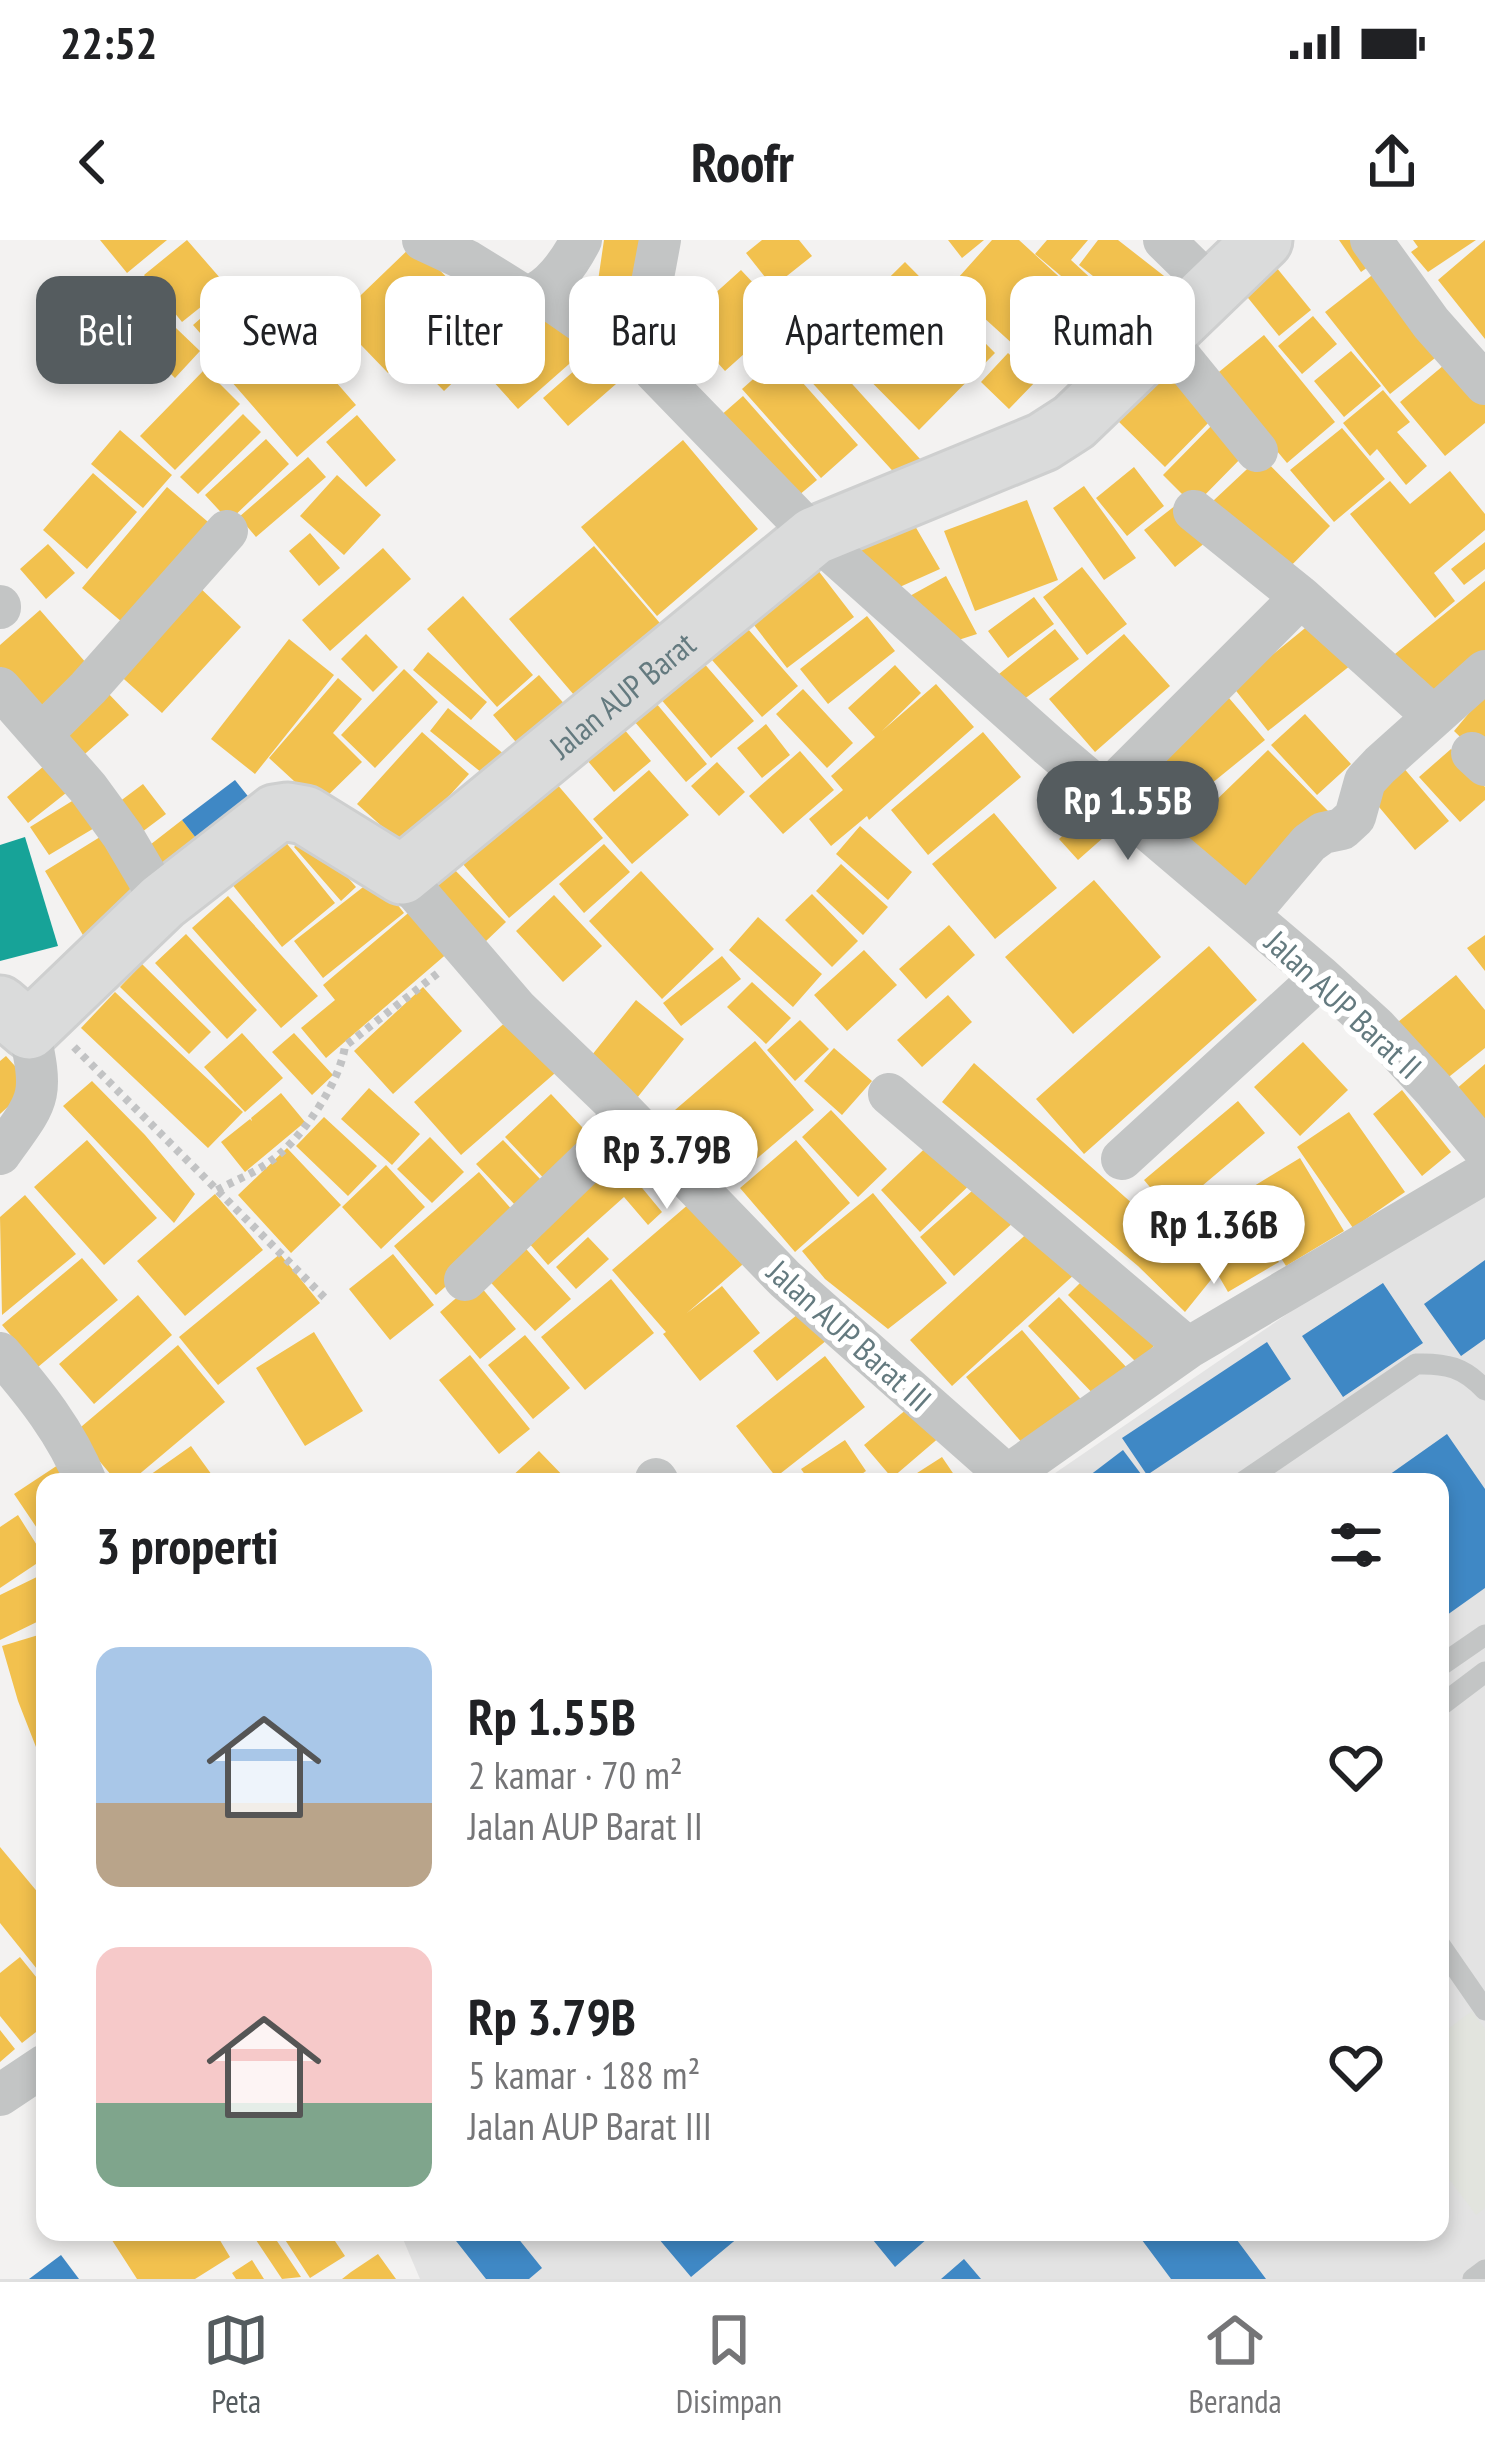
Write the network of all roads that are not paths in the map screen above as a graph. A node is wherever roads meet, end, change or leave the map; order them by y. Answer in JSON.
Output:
{"nodes":[{"id":1,"x":423,"y":240,"type":"edge"},
{"id":2,"x":581,"y":240,"type":"edge"},
{"id":3,"x":660,"y":240,"type":"edge"},
{"id":4,"x":1164,"y":240,"type":"edge"},
{"id":5,"x":1263,"y":240,"type":"edge"},
{"id":6,"x":1372,"y":240,"type":"edge"},
{"id":7,"x":493,"y":276,"type":"edge"},
{"id":8,"x":655,"y":276,"type":"edge"},
{"id":9,"x":545,"y":286,"type":"edge"},
{"id":10,"x":1214,"y":288,"type":"junction"},
{"id":11,"x":1195,"y":307,"type":"edge"},
{"id":12,"x":1195,"y":375,"type":"edge"},
{"id":13,"x":670,"y":384,"type":"edge"},
{"id":14,"x":1116,"y":384,"type":"edge"},
{"id":15,"x":1485,"y":384,"type":"edge"},
{"id":16,"x":1257,"y":452,"type":"dead end"},
{"id":17,"x":1194,"y":512,"type":"dead end"},
{"id":18,"x":227,"y":531,"type":"dead end"},
{"id":19,"x":814,"y":536,"type":"junction"},
{"id":20,"x":1301,"y":597,"type":"junction"},
{"id":21,"x":1485,"y":670,"type":"edge"},
{"id":22,"x":0,"y":688,"type":"edge"},
{"id":23,"x":1433,"y":716,"type":"junction"},
{"id":24,"x":42,"y":734,"type":"junction"},
{"id":25,"x":1106,"y":792,"type":"junction"},
{"id":26,"x":402,"y":874,"type":"junction"},
{"id":27,"x":162,"y":902,"type":"junction"},
{"id":28,"x":1248,"y":915,"type":"junction"},
{"id":29,"x":1321,"y":977,"type":"junction"},
{"id":30,"x":24,"y":1017,"type":"edge"},
{"id":31,"x":889,"y":1094,"type":"dead end"},
{"id":32,"x":617,"y":1105,"type":"junction"},
{"id":33,"x":1485,"y":1150,"type":"edge"},
{"id":34,"x":0,"y":1154,"type":"edge"},
{"id":35,"x":1122,"y":1160,"type":"dead end"},
{"id":36,"x":1485,"y":1174,"type":"edge"},
{"id":37,"x":465,"y":1280,"type":"dead end"},
{"id":38,"x":1188,"y":1348,"type":"junction"},
{"id":39,"x":0,"y":1353,"type":"edge"},
{"id":40,"x":1485,"y":1390,"type":"edge"},
{"id":41,"x":83,"y":1473,"type":"edge"},
{"id":42,"x":997,"y":1473,"type":"edge"},
{"id":43,"x":1009,"y":1473,"type":"edge"},
{"id":44,"x":1256,"y":1473,"type":"edge"},
{"id":45,"x":1485,"y":1635,"type":"edge"},
{"id":46,"x":1449,"y":1660,"type":"edge"},
{"id":47,"x":1485,"y":1672,"type":"edge"},
{"id":48,"x":1449,"y":1699,"type":"edge"},
{"id":49,"x":1449,"y":1958,"type":"edge"},
{"id":50,"x":1485,"y":2010,"type":"edge"},
{"id":51,"x":36,"y":2071,"type":"edge"},
{"id":52,"x":0,"y":2095,"type":"edge"},
{"id":53,"x":1485,"y":2270,"type":"edge"},
{"id":54,"x":1473,"y":2279,"type":"edge"}],
"edges":[{"from":1,"to":7,"type":"street","name":"Jalan AUP Barat II"},
{"from":2,"to":9,"type":"street"},
{"from":3,"to":8,"type":"street"},
{"from":4,"to":10,"type":"street"},
{"from":5,"to":10,"type":"street","name":"Jalan AUP Barat"},
{"from":6,"to":15,"type":"street"},
{"from":10,"to":11,"type":"street","name":"Jalan AUP Barat"},
{"from":12,"to":16,"type":"street"},
{"from":13,"to":19,"type":"street","name":"Jalan AUP Barat II"},
{"from":14,"to":19,"type":"street","name":"Jalan AUP Barat"},
{"from":17,"to":20,"type":"street"},
{"from":18,"to":24,"type":"street"},
{"from":19,"to":25,"type":"street","name":"Jalan AUP Barat II"},
{"from":19,"to":26,"type":"street","name":"Jalan AUP Barat"},
{"from":20,"to":23,"type":"street"},
{"from":20,"to":25,"type":"street"},
{"from":21,"to":23,"type":"street"},
{"from":22,"to":24,"type":"street"},
{"from":23,"to":28,"type":"street"},
{"from":24,"to":27,"type":"street"},
{"from":25,"to":28,"type":"street","name":"Jalan AUP Barat II"},
{"from":26,"to":27,"type":"street"},
{"from":26,"to":32,"type":"street","name":"Jalan AUP Barat III"},
{"from":27,"to":30,"type":"street"},
{"from":28,"to":29,"type":"street","name":"Jalan AUP Barat II"},
{"from":29,"to":33,"type":"street","name":"Jalan AUP Barat II"},
{"from":29,"to":35,"type":"street"},
{"from":30,"to":34,"type":"street"},
{"from":31,"to":38,"type":"street"},
{"from":32,"to":37,"type":"street"},
{"from":32,"to":42,"type":"street","name":"Jalan AUP Barat III"},
{"from":36,"to":38,"type":"street"},
{"from":38,"to":43,"type":"street"},
{"from":39,"to":41,"type":"street"},
{"from":40,"to":44,"type":"lane"},
{"from":45,"to":46,"type":"lane"},
{"from":47,"to":48,"type":"lane"},
{"from":49,"to":50,"type":"lane"},
{"from":51,"to":52,"type":"street"},
{"from":53,"to":54,"type":"lane"}]}
